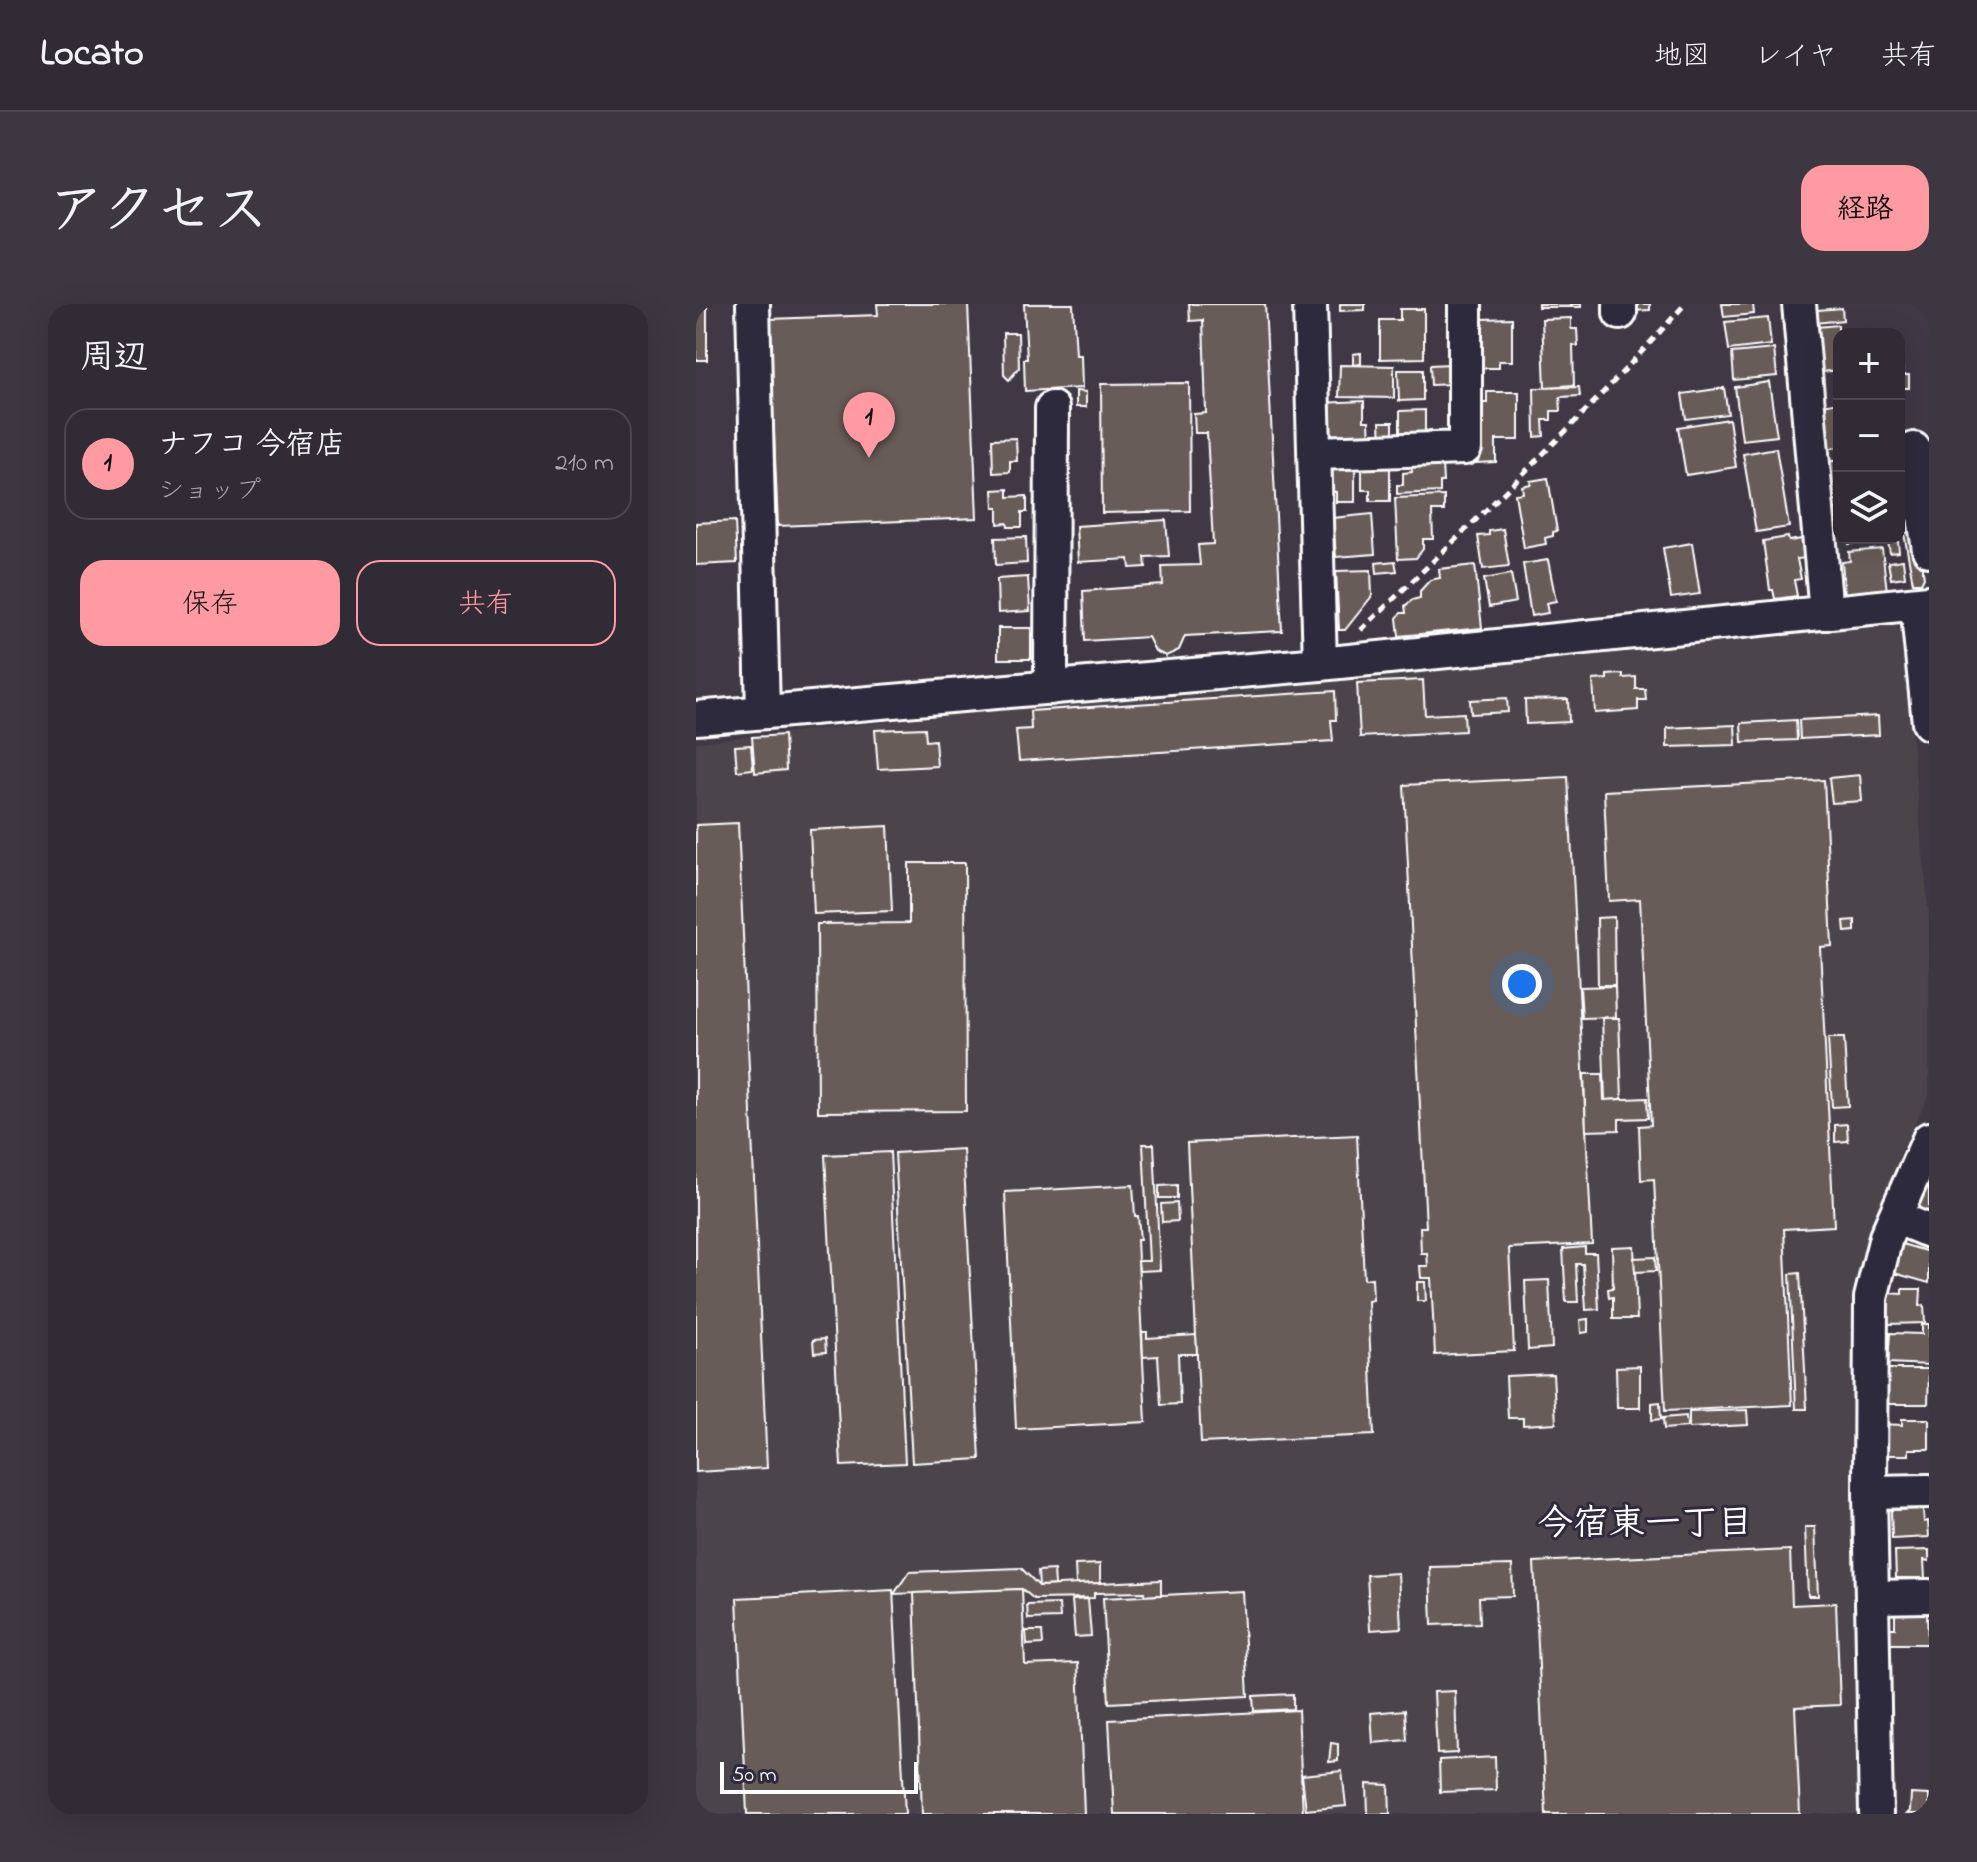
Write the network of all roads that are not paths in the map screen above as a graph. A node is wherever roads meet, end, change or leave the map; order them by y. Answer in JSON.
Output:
{"nodes":[{"id":1,"x":753,"y":304,"type":"edge"},
{"id":2,"x":1310,"y":304,"type":"edge"},
{"id":3,"x":1465,"y":304,"type":"edge"},
{"id":4,"x":1799,"y":304,"type":"edge"},
{"id":5,"x":1052,"y":408,"type":"dead end"},
{"id":6,"x":1914,"y":449,"type":"dead end"},
{"id":7,"x":1316,"y":453,"type":"junction"},
{"id":8,"x":1929,"y":550,"type":"edge"},
{"id":9,"x":1923,"y":603,"type":"edge"},
{"id":10,"x":1826,"y":613,"type":"junction"},
{"id":11,"x":1333,"y":663,"type":"junction"},
{"id":12,"x":1051,"y":688,"type":"junction"},
{"id":13,"x":763,"y":712,"type":"junction"},
{"id":14,"x":696,"y":718,"type":"edge"},
{"id":15,"x":1929,"y":723,"type":"edge"},
{"id":16,"x":1929,"y":1139,"type":"edge"},
{"id":17,"x":1895,"y":1217,"type":"junction"},
{"id":18,"x":1929,"y":1231,"type":"edge"},
{"id":19,"x":1929,"y":1491,"type":"edge"},
{"id":20,"x":1870,"y":1492,"type":"junction"},
{"id":21,"x":1929,"y":1596,"type":"edge"},
{"id":22,"x":1872,"y":1597,"type":"junction"},
{"id":23,"x":1876,"y":1814,"type":"edge"}],
"edges":[{"from":1,"to":13,"type":"street"},
{"from":2,"to":7,"type":"street"},
{"from":3,"to":7,"type":"street"},
{"from":4,"to":10,"type":"street"},
{"from":5,"to":12,"type":"street"},
{"from":6,"to":8,"type":"street"},
{"from":7,"to":11,"type":"street"},
{"from":9,"to":10,"type":"street"},
{"from":9,"to":15,"type":"street"},
{"from":10,"to":11,"type":"street"},
{"from":11,"to":12,"type":"street"},
{"from":12,"to":13,"type":"street"},
{"from":13,"to":14,"type":"street"},
{"from":16,"to":17,"type":"street"},
{"from":17,"to":18,"type":"street"},
{"from":17,"to":20,"type":"street"},
{"from":19,"to":20,"type":"street"},
{"from":20,"to":22,"type":"street"},
{"from":21,"to":22,"type":"street"},
{"from":22,"to":23,"type":"street"}]}
